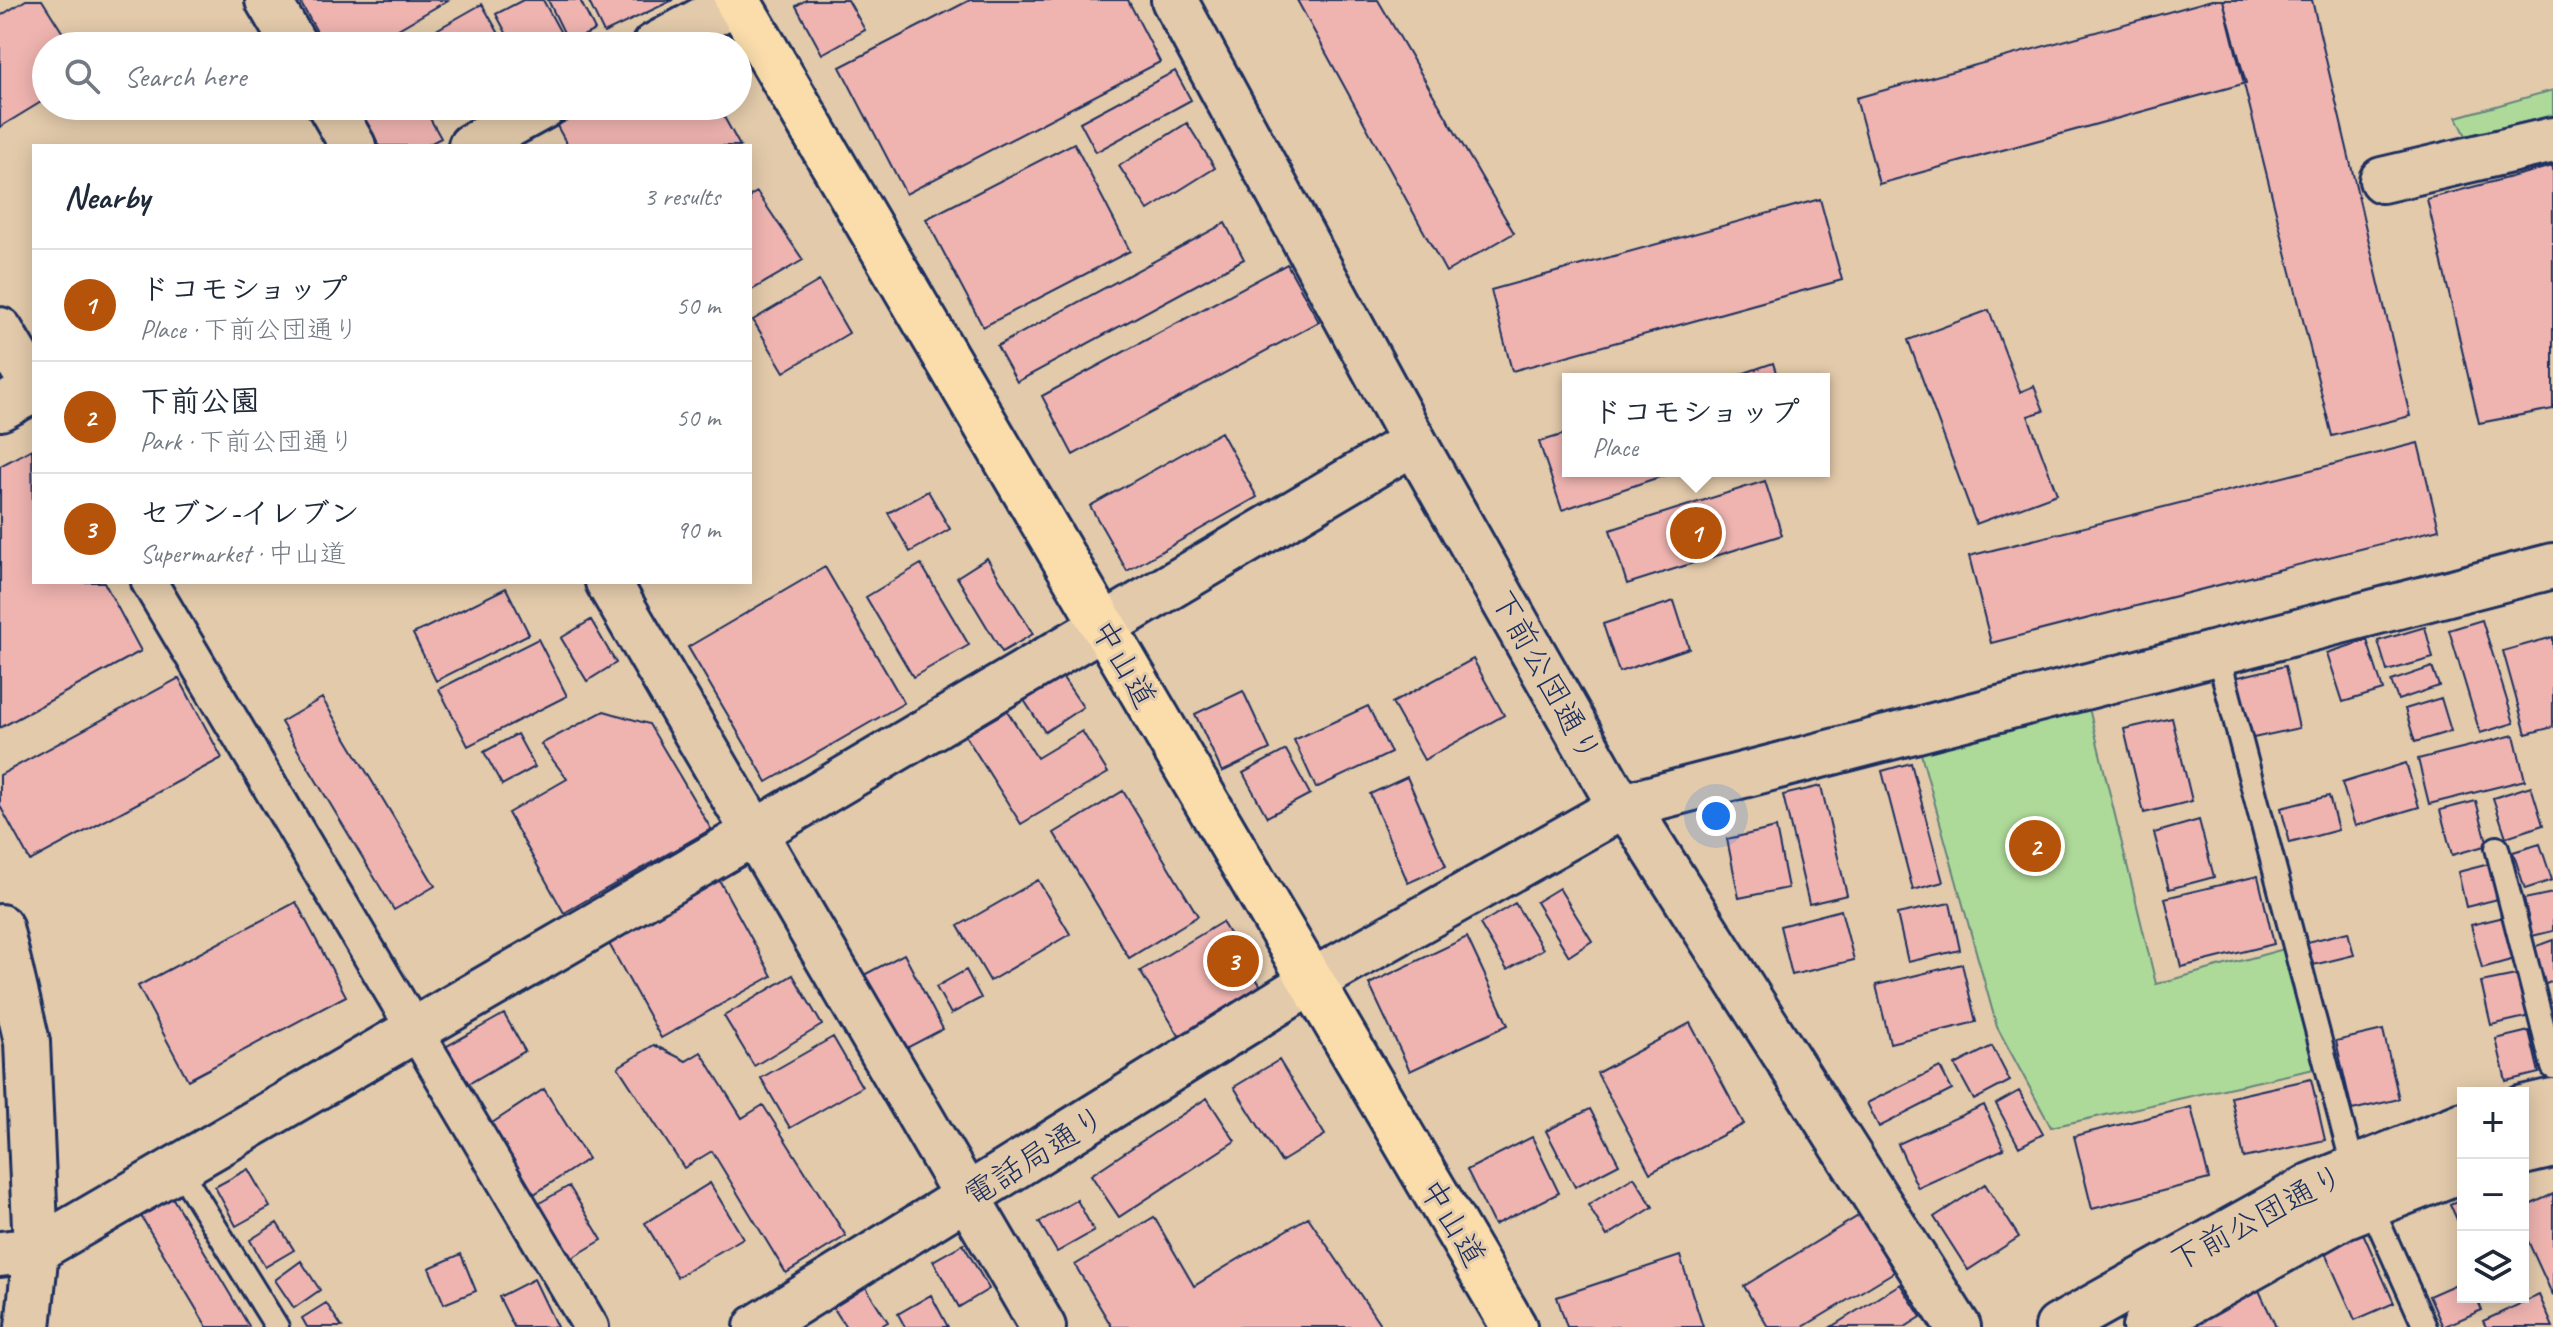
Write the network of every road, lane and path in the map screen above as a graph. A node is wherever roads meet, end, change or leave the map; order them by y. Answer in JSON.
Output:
{"nodes":[{"id":1,"x":268,"y":0,"type":"edge"},
{"id":2,"x":738,"y":0,"type":"edge"},
{"id":3,"x":1174,"y":0,"type":"edge"},
{"id":4,"x":287,"y":32,"type":"edge"},
{"id":5,"x":680,"y":32,"type":"edge"},
{"id":6,"x":338,"y":120,"type":"edge"},
{"id":7,"x":518,"y":120,"type":"edge"},
{"id":8,"x":2553,"y":140,"type":"edge"},
{"id":9,"x":352,"y":144,"type":"edge"},
{"id":10,"x":475,"y":144,"type":"edge"},
{"id":11,"x":2382,"y":180,"type":"dead end"},
{"id":12,"x":0,"y":330,"type":"edge"},
{"id":13,"x":32,"y":385,"type":"edge"},
{"id":14,"x":32,"y":389,"type":"edge"},
{"id":15,"x":0,"y":408,"type":"edge"},
{"id":16,"x":1414,"y":442,"type":"junction"},
{"id":17,"x":2553,"y":566,"type":"edge"},
{"id":18,"x":150,"y":584,"type":"edge"},
{"id":19,"x":609,"y":584,"type":"edge"},
{"id":20,"x":1103,"y":627,"type":"junction"},
{"id":21,"x":2217,"y":651,"type":"junction"},
{"id":22,"x":1623,"y":806,"type":"junction"},
{"id":23,"x":754,"y":833,"type":"junction"},
{"id":24,"x":2497,"y":848,"type":"dead end"},
{"id":25,"x":0,"y":927,"type":"edge"},
{"id":26,"x":1311,"y":982,"type":"junction"},
{"id":27,"x":413,"y":1031,"type":"junction"},
{"id":28,"x":2553,"y":1067,"type":"edge"},
{"id":29,"x":2553,"y":1101,"type":"edge"},
{"id":30,"x":2529,"y":1107,"type":"edge"},
{"id":31,"x":2457,"y":1127,"type":"edge"},
{"id":32,"x":2553,"y":1145,"type":"edge"},
{"id":33,"x":2529,"y":1151,"type":"edge"},
{"id":34,"x":2353,"y":1166,"type":"junction"},
{"id":35,"x":178,"y":1167,"type":"junction"},
{"id":36,"x":2457,"y":1171,"type":"edge"},
{"id":37,"x":968,"y":1198,"type":"junction"},
{"id":38,"x":2370,"y":1206,"type":"junction"},
{"id":39,"x":18,"y":1252,"type":"edge"},
{"id":40,"x":28,"y":1327,"type":"edge"},
{"id":41,"x":277,"y":1327,"type":"edge"},
{"id":42,"x":591,"y":1327,"type":"edge"},
{"id":43,"x":757,"y":1327,"type":"edge"},
{"id":44,"x":1043,"y":1327,"type":"edge"},
{"id":45,"x":1514,"y":1327,"type":"edge"},
{"id":46,"x":1958,"y":1327,"type":"edge"},
{"id":47,"x":2058,"y":1327,"type":"edge"},
{"id":48,"x":2145,"y":1327,"type":"edge"},
{"id":49,"x":2425,"y":1327,"type":"edge"}],
"edges":[{"from":1,"to":4,"type":"street"},
{"from":2,"to":5,"type":"street"},
{"from":2,"to":20,"type":"highway","name":"中山道"},
{"from":3,"to":16,"type":"street","name":"下前公団通り"},
{"from":6,"to":9,"type":"street"},
{"from":7,"to":10,"type":"street"},
{"from":8,"to":11,"type":"street"},
{"from":12,"to":13,"type":"street"},
{"from":14,"to":15,"type":"street"},
{"from":16,"to":20,"type":"street"},
{"from":16,"to":22,"type":"street","name":"下前公団通り"},
{"from":17,"to":21,"type":"street","name":"電話局通り"},
{"from":18,"to":27,"type":"street"},
{"from":19,"to":23,"type":"street"},
{"from":20,"to":23,"type":"street"},
{"from":20,"to":26,"type":"highway","name":"中山道"},
{"from":21,"to":22,"type":"street","name":"電話局通り"},
{"from":21,"to":34,"type":"lane"},
{"from":22,"to":26,"type":"street","name":"電話局通り"},
{"from":22,"to":46,"type":"street","name":"下前公団通り"},
{"from":23,"to":27,"type":"street"},
{"from":23,"to":37,"type":"street"},
{"from":24,"to":28,"type":"lane"},
{"from":25,"to":39,"type":"street"},
{"from":26,"to":37,"type":"street","name":"電話局通り"},
{"from":26,"to":45,"type":"highway","name":"中山道"},
{"from":27,"to":35,"type":"street"},
{"from":27,"to":42,"type":"street"},
{"from":29,"to":30,"type":"street"},
{"from":31,"to":34,"type":"street","name":"下前公団通り"},
{"from":32,"to":33,"type":"street"},
{"from":34,"to":38,"type":"lane"},
{"from":34,"to":47,"type":"street","name":"下前公団通り"},
{"from":35,"to":39,"type":"street"},
{"from":35,"to":41,"type":"lane"},
{"from":36,"to":38,"type":"street","name":"下前公団通り"},
{"from":37,"to":43,"type":"street","name":"電話局通り"},
{"from":37,"to":44,"type":"street"},
{"from":38,"to":48,"type":"street","name":"下前公団通り"},
{"from":38,"to":49,"type":"lane"},
{"from":39,"to":40,"type":"street"}]}
